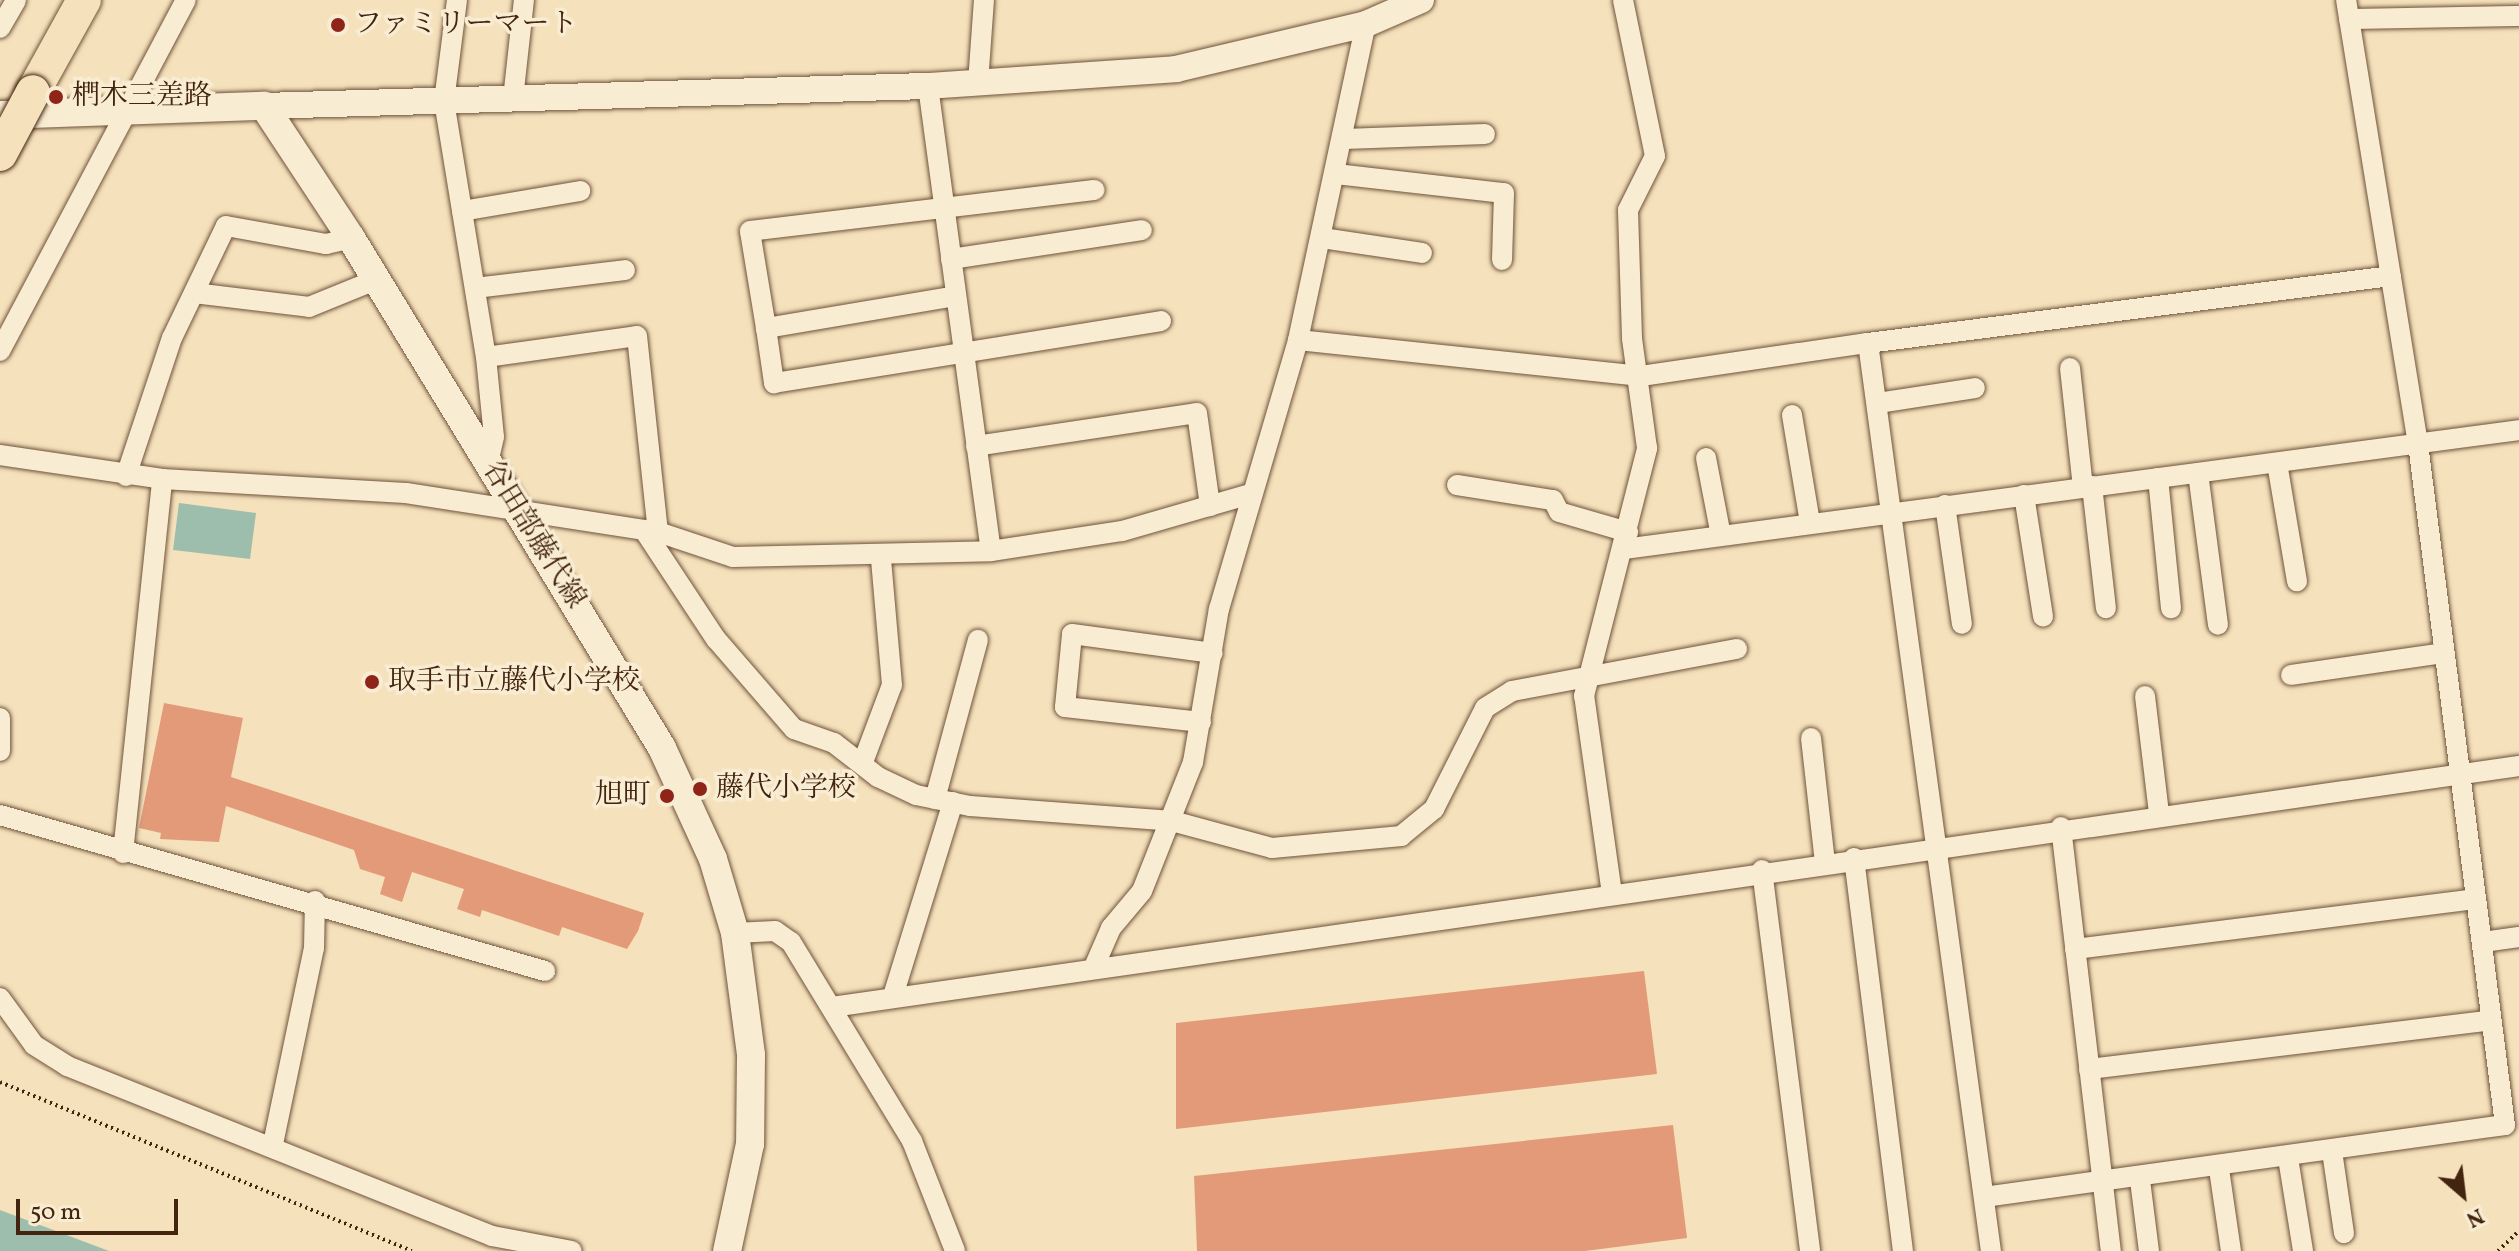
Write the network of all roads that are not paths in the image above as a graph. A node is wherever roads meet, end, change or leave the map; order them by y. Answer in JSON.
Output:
{"nodes":[{"id":1,"x":16,"y":0,"type":"edge"},
{"id":2,"x":84,"y":0,"type":"edge"},
{"id":3,"x":186,"y":0,"type":"edge"},
{"id":4,"x":457,"y":0,"type":"edge"},
{"id":5,"x":524,"y":0,"type":"edge"},
{"id":6,"x":984,"y":0,"type":"edge"},
{"id":7,"x":1421,"y":0,"type":"edge"},
{"id":8,"x":1623,"y":0,"type":"edge"},
{"id":9,"x":2474,"y":8,"type":"edge"},
{"id":10,"x":2347,"y":10,"type":"edge"},
{"id":11,"x":2519,"y":16,"type":"edge"},
{"id":12,"x":1366,"y":24,"type":"junction"},
{"id":13,"x":0,"y":28,"type":"edge"},
{"id":14,"x":978,"y":83,"type":"junction"},
{"id":15,"x":928,"y":86,"type":"junction"},
{"id":16,"x":513,"y":99,"type":"junction"},
{"id":17,"x":444,"y":101,"type":"junction"},
{"id":18,"x":264,"y":106,"type":"junction"},
{"id":19,"x":126,"y":110,"type":"junction"},
{"id":20,"x":0,"y":115,"type":"edge"},
{"id":21,"x":1485,"y":134,"type":"dead end"},
{"id":22,"x":1344,"y":139,"type":"junction"},
{"id":23,"x":0,"y":154,"type":"edge"},
{"id":24,"x":1336,"y":174,"type":"junction"},
{"id":25,"x":1095,"y":190,"type":"dead end"},
{"id":26,"x":580,"y":191,"type":"dead end"},
{"id":27,"x":462,"y":211,"type":"junction"},
{"id":28,"x":945,"y":212,"type":"junction"},
{"id":29,"x":1142,"y":230,"type":"dead end"},
{"id":30,"x":351,"y":238,"type":"junction"},
{"id":31,"x":1322,"y":238,"type":"junction"},
{"id":32,"x":1422,"y":253,"type":"dead end"},
{"id":33,"x":951,"y":259,"type":"junction"},
{"id":34,"x":1502,"y":260,"type":"dead end"},
{"id":35,"x":625,"y":270,"type":"dead end"},
{"id":36,"x":2391,"y":276,"type":"junction"},
{"id":37,"x":375,"y":280,"type":"junction"},
{"id":38,"x":475,"y":288,"type":"junction"},
{"id":39,"x":194,"y":293,"type":"junction"},
{"id":40,"x":956,"y":296,"type":"junction"},
{"id":41,"x":1161,"y":321,"type":"dead end"},
{"id":42,"x":766,"y":328,"type":"junction"},
{"id":43,"x":1298,"y":340,"type":"junction"},
{"id":44,"x":1868,"y":343,"type":"junction"},
{"id":45,"x":0,"y":351,"type":"edge"},
{"id":46,"x":964,"y":355,"type":"junction"},
{"id":47,"x":486,"y":357,"type":"junction"},
{"id":48,"x":2070,"y":368,"type":"dead end"},
{"id":49,"x":1641,"y":376,"type":"junction"},
{"id":50,"x":1975,"y":388,"type":"dead end"},
{"id":51,"x":1878,"y":403,"type":"junction"},
{"id":52,"x":1792,"y":415,"type":"dead end"},
{"id":53,"x":2519,"y":430,"type":"edge"},
{"id":54,"x":2418,"y":444,"type":"junction"},
{"id":55,"x":976,"y":446,"type":"junction"},
{"id":56,"x":0,"y":455,"type":"edge"},
{"id":57,"x":1706,"y":458,"type":"dead end"},
{"id":58,"x":488,"y":462,"type":"junction"},
{"id":59,"x":2277,"y":463,"type":"junction"},
{"id":60,"x":2198,"y":473,"type":"junction"},
{"id":61,"x":126,"y":476,"type":"junction"},
{"id":62,"x":2158,"y":478,"type":"junction"},
{"id":63,"x":162,"y":479,"type":"junction"},
{"id":64,"x":1457,"y":485,"type":"dead end"},
{"id":65,"x":2088,"y":487,"type":"junction"},
{"id":66,"x":1250,"y":494,"type":"junction"},
{"id":67,"x":2024,"y":495,"type":"junction"},
{"id":68,"x":1945,"y":505,"type":"junction"},
{"id":69,"x":1210,"y":506,"type":"junction"},
{"id":70,"x":1896,"y":512,"type":"junction"},
{"id":71,"x":519,"y":513,"type":"junction"},
{"id":72,"x":1810,"y":523,"type":"junction"},
{"id":73,"x":651,"y":531,"type":"junction"},
{"id":74,"x":1721,"y":536,"type":"junction"},
{"id":75,"x":1626,"y":540,"type":"junction"},
{"id":76,"x":991,"y":551,"type":"junction"},
{"id":77,"x":881,"y":559,"type":"junction"},
{"id":78,"x":2297,"y":581,"type":"dead end"},
{"id":79,"x":2106,"y":608,"type":"dead end"},
{"id":80,"x":2171,"y":608,"type":"dead end"},
{"id":81,"x":2043,"y":617,"type":"dead end"},
{"id":82,"x":1962,"y":624,"type":"dead end"},
{"id":83,"x":2218,"y":625,"type":"dead end"},
{"id":84,"x":978,"y":640,"type":"dead end"},
{"id":85,"x":1737,"y":649,"type":"dead end"},
{"id":86,"x":1213,"y":653,"type":"junction"},
{"id":87,"x":2443,"y":653,"type":"junction"},
{"id":88,"x":2291,"y":675,"type":"dead end"},
{"id":89,"x":1587,"y":680,"type":"junction"},
{"id":90,"x":2145,"y":696,"type":"dead end"},
{"id":91,"x":0,"y":718,"type":"edge"},
{"id":92,"x":1201,"y":722,"type":"junction"},
{"id":93,"x":1811,"y":738,"type":"dead end"},
{"id":94,"x":0,"y":751,"type":"edge"},
{"id":95,"x":863,"y":762,"type":"junction"},
{"id":96,"x":2519,"y":766,"type":"edge"},
{"id":97,"x":2458,"y":775,"type":"junction"},
{"id":98,"x":944,"y":801,"type":"junction"},
{"id":99,"x":2159,"y":814,"type":"junction"},
{"id":100,"x":0,"y":815,"type":"edge"},
{"id":101,"x":1172,"y":821,"type":"junction"},
{"id":102,"x":2061,"y":827,"type":"junction"},
{"id":103,"x":1937,"y":847,"type":"junction"},
{"id":104,"x":123,"y":853,"type":"junction"},
{"id":105,"x":1854,"y":858,"type":"junction"},
{"id":106,"x":1825,"y":862,"type":"junction"},
{"id":107,"x":1762,"y":870,"type":"junction"},
{"id":108,"x":1612,"y":894,"type":"junction"},
{"id":109,"x":2475,"y":899,"type":"junction"},
{"id":110,"x":315,"y":901,"type":"junction"},
{"id":111,"x":735,"y":933,"type":"junction"},
{"id":112,"x":2519,"y":937,"type":"edge"},
{"id":113,"x":2483,"y":942,"type":"junction"},
{"id":114,"x":2075,"y":949,"type":"junction"},
{"id":115,"x":1094,"y":967,"type":"junction"},
{"id":116,"x":545,"y":971,"type":"dead end"},
{"id":117,"x":893,"y":996,"type":"junction"},
{"id":118,"x":0,"y":998,"type":"edge"},
{"id":119,"x":832,"y":1007,"type":"junction"},
{"id":120,"x":2491,"y":1020,"type":"junction"},
{"id":121,"x":2089,"y":1069,"type":"junction"},
{"id":122,"x":273,"y":1144,"type":"junction"},
{"id":123,"x":2332,"y":1151,"type":"junction"},
{"id":124,"x":2288,"y":1158,"type":"junction"},
{"id":125,"x":2219,"y":1169,"type":"junction"},
{"id":126,"x":2140,"y":1180,"type":"junction"},
{"id":127,"x":2103,"y":1186,"type":"junction"},
{"id":128,"x":1984,"y":1197,"type":"junction"},
{"id":129,"x":2344,"y":1233,"type":"dead end"},
{"id":130,"x":492,"y":1236,"type":"junction"},
{"id":131,"x":519,"y":1251,"type":"edge"},
{"id":132,"x":572,"y":1251,"type":"edge"},
{"id":133,"x":727,"y":1251,"type":"edge"},
{"id":134,"x":955,"y":1251,"type":"edge"},
{"id":135,"x":1810,"y":1251,"type":"edge"},
{"id":136,"x":1903,"y":1251,"type":"edge"},
{"id":137,"x":1991,"y":1251,"type":"edge"},
{"id":138,"x":2111,"y":1251,"type":"edge"},
{"id":139,"x":2149,"y":1251,"type":"edge"},
{"id":140,"x":2231,"y":1251,"type":"edge"},
{"id":141,"x":2303,"y":1251,"type":"edge"}],
"edges":[{"from":1,"to":13,"type":"street"},
{"from":2,"to":23,"type":"highway","bridge":true},
{"from":3,"to":19,"type":"street"},
{"from":4,"to":17,"type":"street"},
{"from":5,"to":16,"type":"street"},
{"from":6,"to":14,"type":"street"},
{"from":7,"to":12,"type":"street"},
{"from":8,"to":49,"type":"street"},
{"from":9,"to":10,"type":"street"},
{"from":9,"to":11,"type":"street"},
{"from":10,"to":36,"type":"street"},
{"from":12,"to":14,"type":"street"},
{"from":12,"to":22,"type":"street"},
{"from":14,"to":15,"type":"street"},
{"from":15,"to":16,"type":"street"},
{"from":15,"to":28,"type":"street"},
{"from":16,"to":17,"type":"street"},
{"from":17,"to":18,"type":"street"},
{"from":17,"to":27,"type":"street"},
{"from":18,"to":19,"type":"main road"},
{"from":18,"to":30,"type":"main road","name":"谷田部藤代線"},
{"from":19,"to":20,"type":"main road"},
{"from":19,"to":45,"type":"street"},
{"from":21,"to":22,"type":"street"},
{"from":22,"to":24,"type":"street"},
{"from":24,"to":31,"type":"street"},
{"from":24,"to":34,"type":"street"},
{"from":25,"to":28,"type":"street"},
{"from":26,"to":27,"type":"street"},
{"from":27,"to":38,"type":"street"},
{"from":28,"to":33,"type":"street"},
{"from":28,"to":42,"type":"street"},
{"from":29,"to":33,"type":"street"},
{"from":30,"to":37,"type":"main road","name":"谷田部藤代線"},
{"from":30,"to":39,"type":"street"},
{"from":31,"to":32,"type":"street"},
{"from":31,"to":43,"type":"street"},
{"from":33,"to":40,"type":"street"},
{"from":35,"to":38,"type":"street"},
{"from":36,"to":44,"type":"street"},
{"from":36,"to":54,"type":"street"},
{"from":37,"to":39,"type":"street"},
{"from":37,"to":58,"type":"main road","name":"谷田部藤代線"},
{"from":38,"to":47,"type":"street"},
{"from":39,"to":61,"type":"street"},
{"from":40,"to":42,"type":"street"},
{"from":40,"to":46,"type":"street"},
{"from":41,"to":46,"type":"street"},
{"from":42,"to":46,"type":"street"},
{"from":43,"to":49,"type":"street"},
{"from":43,"to":66,"type":"street"},
{"from":44,"to":49,"type":"street"},
{"from":44,"to":51,"type":"street"},
{"from":46,"to":55,"type":"street"},
{"from":47,"to":58,"type":"street"},
{"from":47,"to":73,"type":"street"},
{"from":48,"to":65,"type":"street"},
{"from":49,"to":75,"type":"street"},
{"from":50,"to":51,"type":"street"},
{"from":51,"to":70,"type":"street"},
{"from":52,"to":72,"type":"street"},
{"from":53,"to":54,"type":"street"},
{"from":54,"to":59,"type":"street"},
{"from":54,"to":87,"type":"street"},
{"from":55,"to":69,"type":"street"},
{"from":55,"to":76,"type":"street"},
{"from":56,"to":61,"type":"street"},
{"from":57,"to":74,"type":"street"},
{"from":58,"to":71,"type":"main road","name":"谷田部藤代線"},
{"from":59,"to":60,"type":"street"},
{"from":59,"to":78,"type":"street"},
{"from":60,"to":62,"type":"street"},
{"from":60,"to":83,"type":"street"},
{"from":61,"to":63,"type":"street"},
{"from":62,"to":65,"type":"street"},
{"from":62,"to":80,"type":"street"},
{"from":63,"to":71,"type":"street"},
{"from":63,"to":104,"type":"street"},
{"from":64,"to":75,"type":"street"},
{"from":65,"to":67,"type":"street"},
{"from":65,"to":79,"type":"street"},
{"from":66,"to":69,"type":"street"},
{"from":66,"to":86,"type":"street"},
{"from":67,"to":68,"type":"street"},
{"from":67,"to":81,"type":"street"},
{"from":68,"to":70,"type":"street"},
{"from":68,"to":82,"type":"street"},
{"from":69,"to":76,"type":"street"},
{"from":70,"to":72,"type":"street"},
{"from":70,"to":103,"type":"street"},
{"from":71,"to":73,"type":"street"},
{"from":71,"to":111,"type":"main road","name":"谷田部藤代線"},
{"from":72,"to":74,"type":"street"},
{"from":73,"to":77,"type":"street"},
{"from":73,"to":95,"type":"street"},
{"from":74,"to":75,"type":"street"},
{"from":75,"to":89,"type":"street"},
{"from":76,"to":77,"type":"street"},
{"from":77,"to":95,"type":"street"},
{"from":84,"to":98,"type":"street"},
{"from":85,"to":89,"type":"street"},
{"from":86,"to":92,"type":"street"},
{"from":86,"to":92,"type":"street"},
{"from":87,"to":88,"type":"street"},
{"from":87,"to":97,"type":"street"},
{"from":89,"to":101,"type":"street"},
{"from":89,"to":108,"type":"street"},
{"from":90,"to":99,"type":"street"},
{"from":91,"to":94,"type":"street"},
{"from":92,"to":101,"type":"street"},
{"from":93,"to":106,"type":"street"},
{"from":95,"to":98,"type":"street"},
{"from":96,"to":97,"type":"street"},
{"from":97,"to":99,"type":"street"},
{"from":97,"to":109,"type":"street"},
{"from":98,"to":101,"type":"street"},
{"from":98,"to":117,"type":"street"},
{"from":99,"to":102,"type":"street"},
{"from":100,"to":104,"type":"street"},
{"from":101,"to":115,"type":"street"},
{"from":102,"to":103,"type":"street"},
{"from":102,"to":114,"type":"street"},
{"from":103,"to":105,"type":"street"},
{"from":103,"to":128,"type":"street"},
{"from":104,"to":110,"type":"street"},
{"from":105,"to":106,"type":"street"},
{"from":105,"to":136,"type":"street"},
{"from":106,"to":107,"type":"street"},
{"from":107,"to":108,"type":"street"},
{"from":107,"to":135,"type":"street"},
{"from":108,"to":115,"type":"street"},
{"from":109,"to":113,"type":"street"},
{"from":109,"to":114,"type":"street"},
{"from":110,"to":116,"type":"street"},
{"from":110,"to":122,"type":"street"},
{"from":111,"to":119,"type":"street"},
{"from":111,"to":133,"type":"main road","name":"谷田部藤代線"},
{"from":112,"to":113,"type":"street"},
{"from":113,"to":120,"type":"street"},
{"from":114,"to":121,"type":"street"},
{"from":115,"to":117,"type":"street"},
{"from":117,"to":119,"type":"street"},
{"from":118,"to":122,"type":"street"},
{"from":119,"to":134,"type":"street"},
{"from":120,"to":121,"type":"street"},
{"from":120,"to":123,"type":"street"},
{"from":121,"to":127,"type":"street"},
{"from":122,"to":130,"type":"street"},
{"from":123,"to":124,"type":"street"},
{"from":123,"to":129,"type":"street"},
{"from":124,"to":125,"type":"street"},
{"from":124,"to":141,"type":"street"},
{"from":125,"to":126,"type":"street"},
{"from":125,"to":140,"type":"street"},
{"from":126,"to":127,"type":"street"},
{"from":126,"to":139,"type":"street"},
{"from":127,"to":128,"type":"street"},
{"from":127,"to":138,"type":"street"},
{"from":128,"to":137,"type":"street"},
{"from":130,"to":131,"type":"street"},
{"from":130,"to":132,"type":"street"}]}
